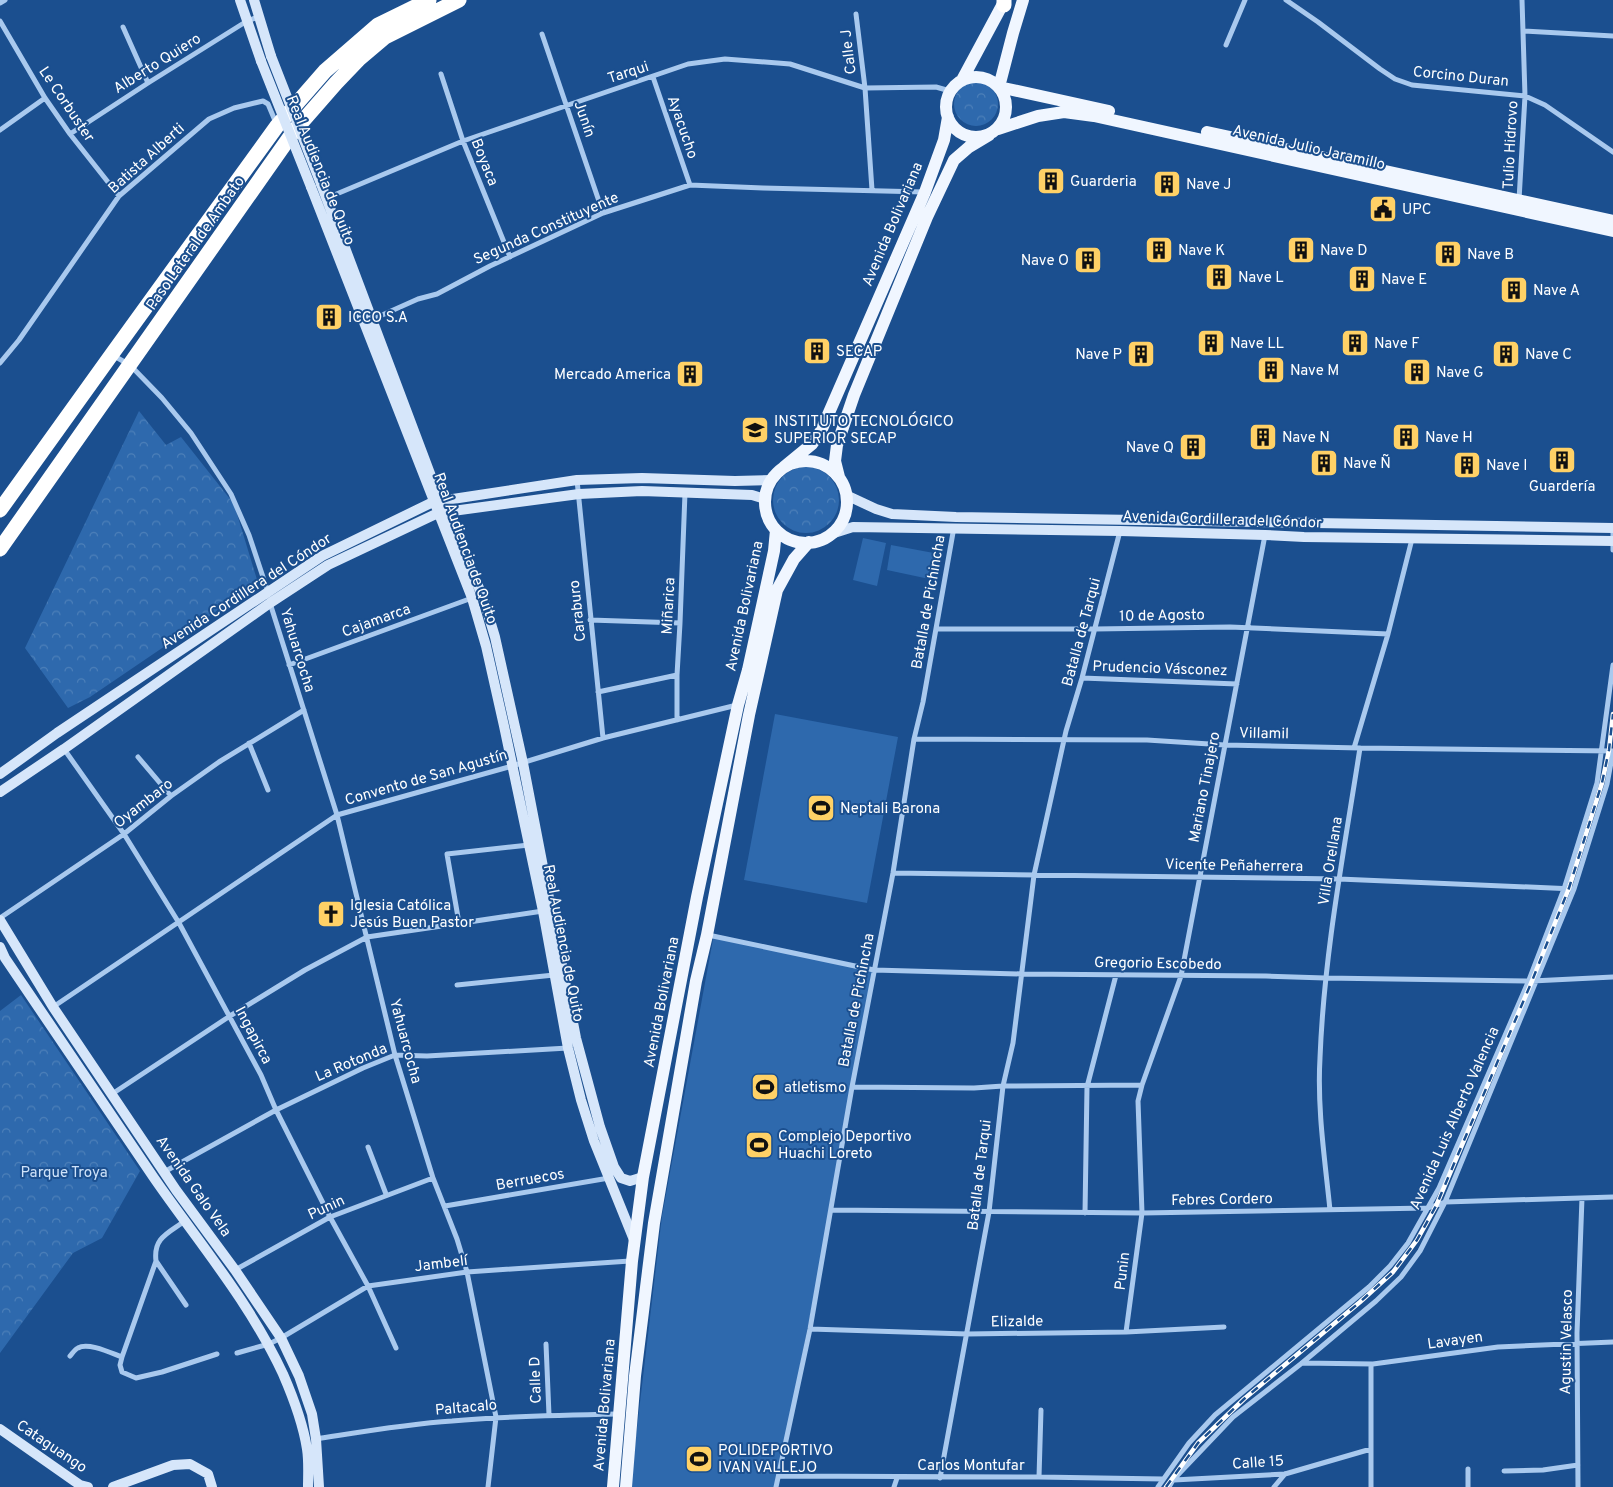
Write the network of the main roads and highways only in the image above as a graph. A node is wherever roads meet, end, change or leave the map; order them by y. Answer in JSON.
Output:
{"nodes":[{"id":1,"x":240,"y":0,"type":"edge"},
{"id":2,"x":254,"y":0,"type":"edge"},
{"id":3,"x":429,"y":0,"type":"edge"},
{"id":4,"x":459,"y":0,"type":"edge"},
{"id":5,"x":1023,"y":0,"type":"edge"},
{"id":6,"x":1004,"y":2,"type":"edge"},
{"id":7,"x":266,"y":59,"type":"junction"},
{"id":8,"x":962,"y":80,"type":"junction"},
{"id":9,"x":999,"y":87,"type":"junction"},
{"id":10,"x":948,"y":117,"type":"junction"},
{"id":11,"x":993,"y":132,"type":"junction"},
{"id":12,"x":1613,"y":222,"type":"edge"},
{"id":13,"x":1613,"y":232,"type":"edge"},
{"id":14,"x":369,"y":321,"type":"junction"},
{"id":15,"x":784,"y":467,"type":"junction"},
{"id":16,"x":839,"y":477,"type":"junction"},
{"id":17,"x":771,"y":480,"type":"junction"},
{"id":18,"x":503,"y":491,"type":"junction"},
{"id":19,"x":846,"y":495,"type":"junction"},
{"id":20,"x":764,"y":499,"type":"junction"},
{"id":21,"x":437,"y":501,"type":"junction"},
{"id":22,"x":506,"y":504,"type":"junction"},
{"id":23,"x":0,"y":510,"type":"edge"},
{"id":24,"x":442,"y":513,"type":"junction"},
{"id":25,"x":1613,"y":528,"type":"edge"},
{"id":26,"x":776,"y":530,"type":"junction"},
{"id":27,"x":831,"y":534,"type":"junction"},
{"id":28,"x":809,"y":542,"type":"junction"},
{"id":29,"x":1613,"y":544,"type":"edge"},
{"id":30,"x":0,"y":549,"type":"edge"},
{"id":31,"x":0,"y":774,"type":"edge"},
{"id":32,"x":0,"y":792,"type":"edge"},
{"id":33,"x":0,"y":919,"type":"edge"},
{"id":34,"x":0,"y":947,"type":"edge"},
{"id":35,"x":614,"y":1176,"type":"junction"},
{"id":36,"x":643,"y":1177,"type":"junction"},
{"id":37,"x":634,"y":1240,"type":"junction"},
{"id":38,"x":0,"y":1429,"type":"edge"},
{"id":39,"x":88,"y":1487,"type":"edge"},
{"id":40,"x":113,"y":1487,"type":"edge"},
{"id":41,"x":212,"y":1487,"type":"edge"},
{"id":42,"x":308,"y":1487,"type":"edge"},
{"id":43,"x":319,"y":1487,"type":"edge"},
{"id":44,"x":613,"y":1487,"type":"edge"},
{"id":45,"x":626,"y":1487,"type":"edge"}],
"edges":[{"from":1,"to":7,"type":"main road","name":"Real Audiencia de Quito"},
{"from":2,"to":7,"type":"main road","name":"Real Audiencia de Quito"},
{"from":3,"to":23,"type":"highway","name":"Paso Lateral de Ambato"},
{"from":4,"to":30,"type":"highway","name":"Paso Lateral de Ambato"},
{"from":5,"to":9,"type":"main road"},
{"from":6,"to":8,"type":"main road"},
{"from":7,"to":14,"type":"main road","name":"Real Audiencia de Quito","bridge":true},
{"from":7,"to":14,"type":"main road","name":"Real Audiencia de Quito","bridge":true},
{"from":8,"to":9,"type":"main road"},
{"from":8,"to":10,"type":"main road","name":"Avenida Bolivariana"},
{"from":9,"to":11,"type":"main road"},
{"from":9,"to":12,"type":"main road","name":"Avenida Julio Jaramillo"},
{"from":10,"to":11,"type":"main road"},
{"from":10,"to":15,"type":"main road","name":"Avenida Bolivariana"},
{"from":11,"to":13,"type":"main road","name":"Avenida Julio Jaramillo"},
{"from":11,"to":16,"type":"main road","name":"Avenida Bolivariana"},
{"from":14,"to":21,"type":"main road","name":"Real Audiencia de Quito"},
{"from":15,"to":16,"type":"main road"},
{"from":15,"to":17,"type":"main road","name":"Avenida Bolivariana"},
{"from":16,"to":19,"type":"main road","name":"Avenida Bolivariana"},
{"from":17,"to":18,"type":"main road","name":"Avenida Cordillera del Cóndor"},
{"from":17,"to":20,"type":"main road","name":"Avenida Bolivariana"},
{"from":18,"to":21,"type":"main road","name":"Avenida Cordillera del Cóndor"},
{"from":18,"to":22,"type":"main road"},
{"from":19,"to":25,"type":"main road","name":"Avenida Cordillera del Cóndor"},
{"from":19,"to":27,"type":"main road","name":"Avenida Bolivariana"},
{"from":20,"to":22,"type":"main road","name":"Avenida Cordillera del Cóndor"},
{"from":20,"to":26,"type":"main road","name":"Avenida Bolivariana"},
{"from":21,"to":24,"type":"main road","name":"Real Audiencia de Quito"},
{"from":21,"to":31,"type":"main road","name":"Avenida Cordillera del Cóndor"},
{"from":22,"to":24,"type":"main road","name":"Avenida Cordillera del Cóndor"},
{"from":24,"to":32,"type":"main road","name":"Avenida Cordillera del Cóndor"},
{"from":24,"to":35,"type":"main road","name":"Real Audiencia de Quito"},
{"from":24,"to":35,"type":"main road","name":"Real Audiencia de Quito"},
{"from":26,"to":28,"type":"main road","name":"Avenida Bolivariana"},
{"from":26,"to":36,"type":"main road","name":"Avenida Bolivariana"},
{"from":27,"to":28,"type":"main road","name":"Avenida Bolivariana"},
{"from":27,"to":29,"type":"main road","name":"Avenida Cordillera del Cóndor"},
{"from":28,"to":45,"type":"main road","name":"Avenida Bolivariana"},
{"from":33,"to":43,"type":"main road","name":"Avenida Galo Vela"},
{"from":34,"to":42,"type":"main road","name":"Avenida Galo Vela"},
{"from":35,"to":36,"type":"main road"},
{"from":35,"to":37,"type":"main road","name":"Real Audiencia de Quito"},
{"from":36,"to":37,"type":"main road","name":"Avenida Bolivariana"},
{"from":37,"to":44,"type":"main road","name":"Avenida Bolivariana"},
{"from":38,"to":39,"type":"main road","name":"Cataguango"},
{"from":40,"to":41,"type":"main road"}]}
